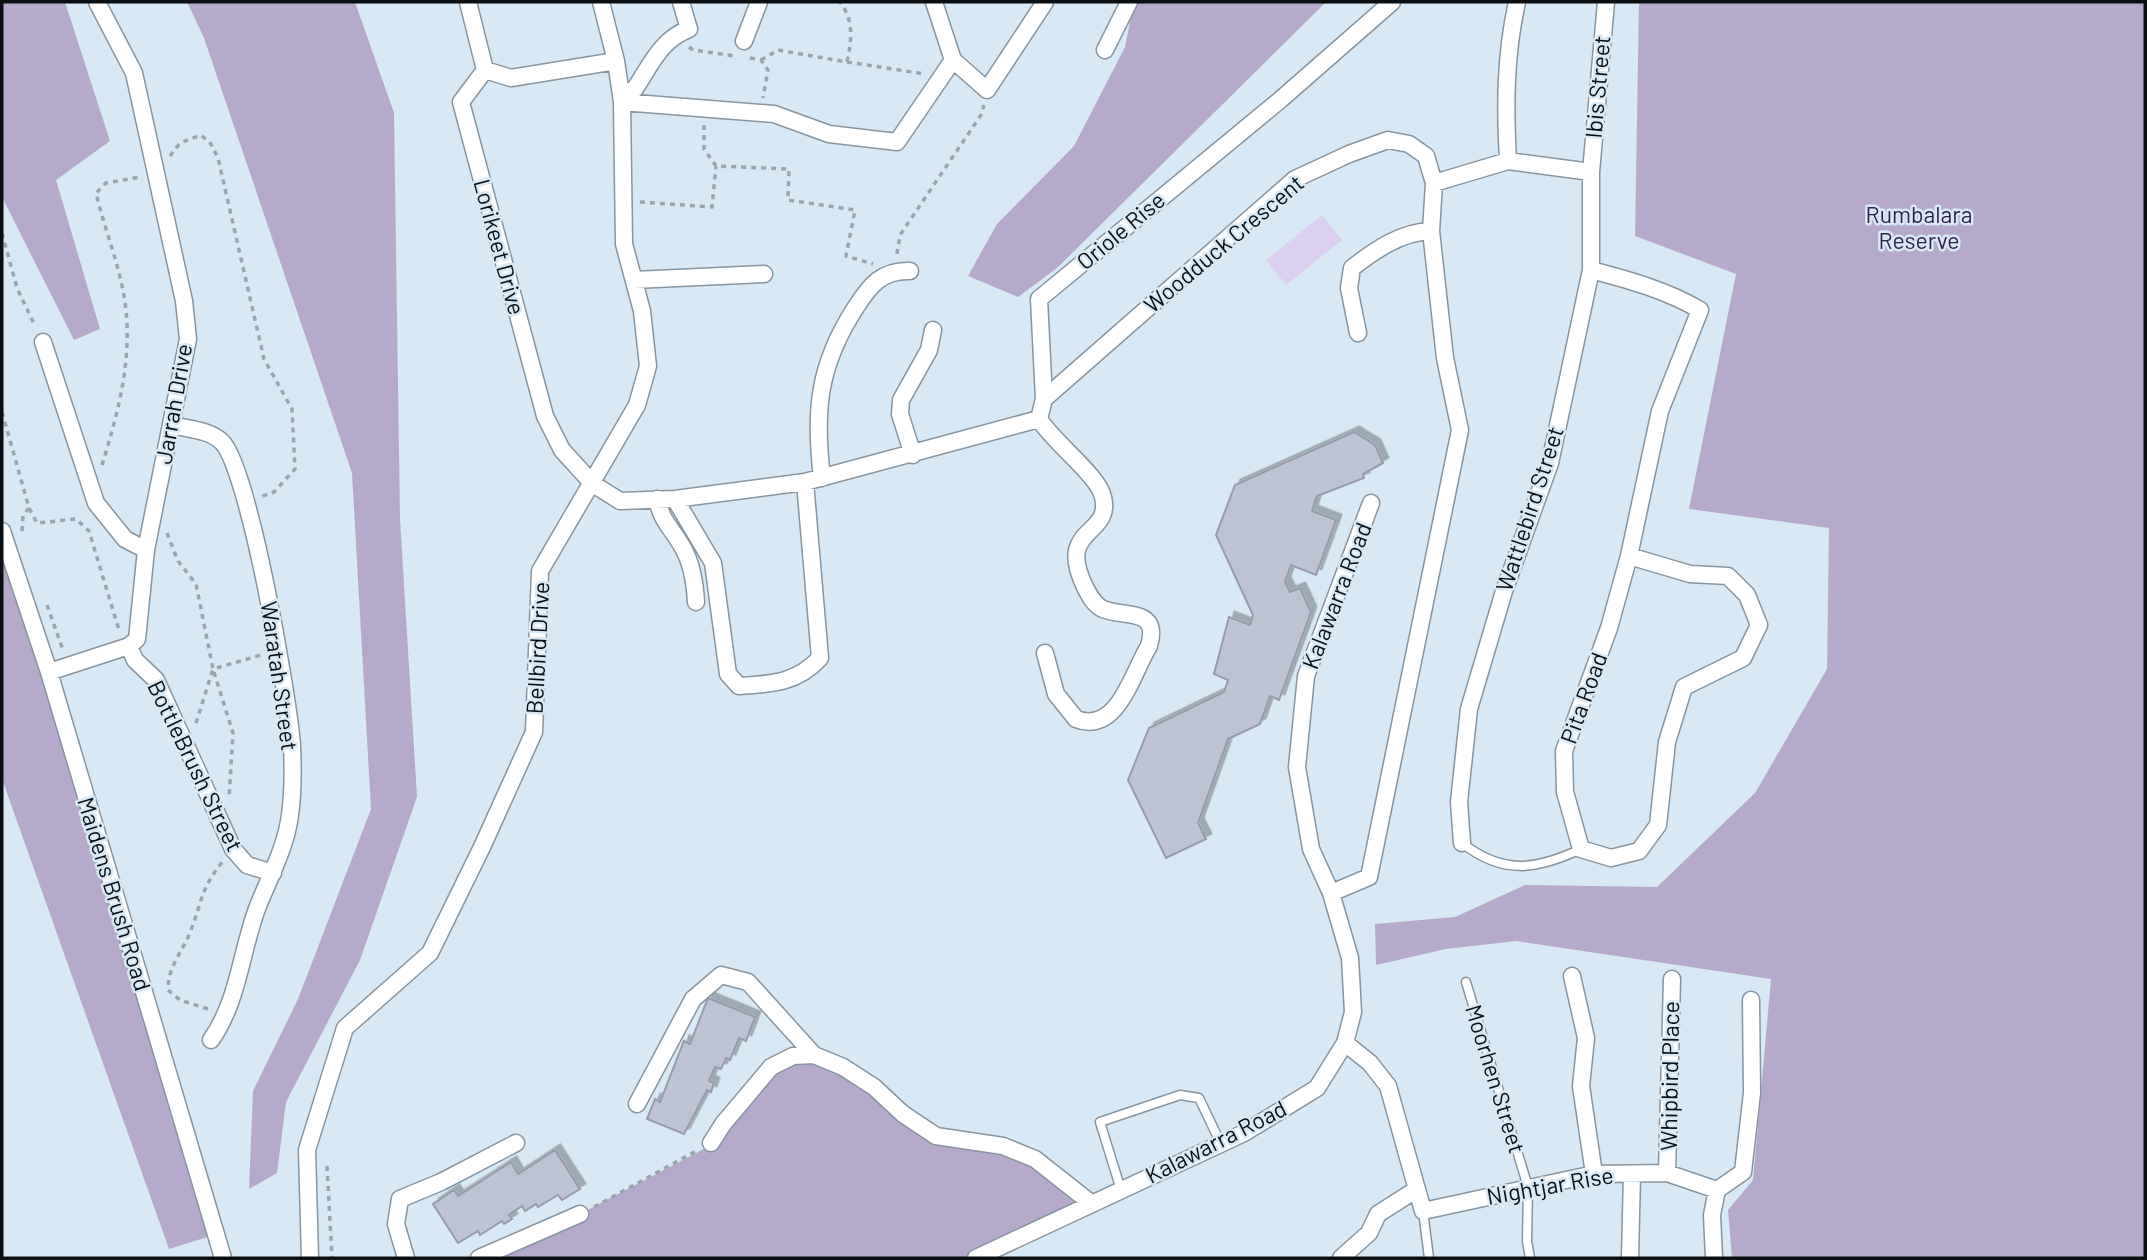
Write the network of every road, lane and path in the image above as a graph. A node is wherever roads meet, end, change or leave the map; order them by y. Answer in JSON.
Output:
{"nodes":[{"id":1,"x":97,"y":2,"type":"edge"},
{"id":2,"x":468,"y":2,"type":"edge"},
{"id":3,"x":601,"y":2,"type":"edge"},
{"id":4,"x":681,"y":2,"type":"edge"},
{"id":5,"x":759,"y":2,"type":"edge"},
{"id":6,"x":840,"y":2,"type":"edge"},
{"id":7,"x":934,"y":2,"type":"edge"},
{"id":8,"x":1045,"y":2,"type":"edge"},
{"id":9,"x":1129,"y":2,"type":"edge"},
{"id":10,"x":1392,"y":2,"type":"edge"},
{"id":11,"x":1517,"y":2,"type":"edge"},
{"id":12,"x":1606,"y":2,"type":"edge"},
{"id":13,"x":673,"y":35,"type":"junction"},
{"id":14,"x":744,"y":41,"type":"dead end"},
{"id":15,"x":1105,"y":51,"type":"dead end"},
{"id":16,"x":761,"y":60,"type":"junction"},
{"id":17,"x":953,"y":60,"type":"junction"},
{"id":18,"x":616,"y":61,"type":"junction"},
{"id":19,"x":847,"y":62,"type":"junction"},
{"id":20,"x":485,"y":70,"type":"junction"},
{"id":21,"x":941,"y":77,"type":"junction"},
{"id":22,"x":987,"y":90,"type":"junction"},
{"id":23,"x":622,"y":98,"type":"junction"},
{"id":24,"x":705,"y":108,"type":"junction"},
{"id":25,"x":761,"y":113,"type":"junction"},
{"id":26,"x":1508,"y":161,"type":"junction"},
{"id":27,"x":716,"y":166,"type":"junction"},
{"id":28,"x":1591,"y":172,"type":"junction"},
{"id":29,"x":156,"y":174,"type":"junction"},
{"id":30,"x":1434,"y":183,"type":"junction"},
{"id":31,"x":624,"y":201,"type":"junction"},
{"id":32,"x":1432,"y":231,"type":"junction"},
{"id":33,"x":2,"y":233,"type":"edge"},
{"id":34,"x":1591,"y":270,"type":"junction"},
{"id":35,"x":902,"y":271,"type":"junction"},
{"id":36,"x":764,"y":274,"type":"dead end"},
{"id":37,"x":634,"y":280,"type":"junction"},
{"id":38,"x":933,"y":330,"type":"dead end"},
{"id":39,"x":1358,"y":332,"type":"dead end"},
{"id":40,"x":43,"y":342,"type":"joint"},
{"id":41,"x":1044,"y":399,"type":"junction"},
{"id":42,"x":2,"y":412,"type":"edge"},
{"id":43,"x":1039,"y":419,"type":"junction"},
{"id":44,"x":172,"y":425,"type":"junction"},
{"id":45,"x":913,"y":455,"type":"junction"},
{"id":46,"x":100,"y":472,"type":"dead end"},
{"id":47,"x":822,"y":478,"type":"junction"},
{"id":48,"x":805,"y":482,"type":"junction"},
{"id":49,"x":593,"y":484,"type":"junction"},
{"id":50,"x":657,"y":499,"type":"junction"},
{"id":51,"x":675,"y":499,"type":"junction"},
{"id":52,"x":245,"y":503,"type":"junction"},
{"id":53,"x":1371,"y":503,"type":"dead end"},
{"id":54,"x":29,"y":508,"type":"junction"},
{"id":55,"x":165,"y":525,"type":"dead end"},
{"id":56,"x":2,"y":531,"type":"edge"},
{"id":57,"x":22,"y":532,"type":"dead end"},
{"id":58,"x":146,"y":550,"type":"junction"},
{"id":59,"x":1629,"y":556,"type":"junction"},
{"id":60,"x":43,"y":593,"type":"dead end"},
{"id":61,"x":696,"y":602,"type":"dead end"},
{"id":62,"x":129,"y":646,"type":"junction"},
{"id":63,"x":277,"y":650,"type":"junction"},
{"id":64,"x":1045,"y":653,"type":"dead end"},
{"id":65,"x":68,"y":665,"type":"junction"},
{"id":66,"x":48,"y":672,"type":"junction"},
{"id":67,"x":1462,"y":843,"type":"joint"},
{"id":68,"x":1581,"y":849,"type":"junction"},
{"id":69,"x":272,"y":873,"type":"junction"},
{"id":70,"x":1331,"y":893,"type":"junction"},
{"id":71,"x":1572,"y":976,"type":"dead end"},
{"id":72,"x":1672,"y":979,"type":"dead end"},
{"id":73,"x":1466,"y":982,"type":"dead end"},
{"id":74,"x":1751,"y":1000,"type":"dead end"},
{"id":75,"x":211,"y":1040,"type":"dead end"},
{"id":76,"x":1345,"y":1043,"type":"junction"},
{"id":77,"x":814,"y":1055,"type":"junction"},
{"id":78,"x":637,"y":1104,"type":"dead end"},
{"id":79,"x":516,"y":1143,"type":"dead end"},
{"id":80,"x":711,"y":1143,"type":"joint"},
{"id":81,"x":1221,"y":1144,"type":"junction"},
{"id":82,"x":327,"y":1165,"type":"dead end"},
{"id":83,"x":1667,"y":1173,"type":"junction"},
{"id":84,"x":1594,"y":1174,"type":"junction"},
{"id":85,"x":1632,"y":1174,"type":"junction"},
{"id":86,"x":1528,"y":1187,"type":"junction"},
{"id":87,"x":1417,"y":1189,"type":"junction"},
{"id":88,"x":1121,"y":1190,"type":"junction"},
{"id":89,"x":1717,"y":1190,"type":"junction"},
{"id":90,"x":1092,"y":1204,"type":"junction"},
{"id":91,"x":1423,"y":1211,"type":"junction"},
{"id":92,"x":580,"y":1214,"type":"joint"},
{"id":93,"x":223,"y":1258,"type":"edge"},
{"id":94,"x":310,"y":1258,"type":"edge"},
{"id":95,"x":332,"y":1258,"type":"edge"},
{"id":96,"x":406,"y":1258,"type":"edge"},
{"id":97,"x":479,"y":1258,"type":"edge"},
{"id":98,"x":976,"y":1258,"type":"edge"},
{"id":99,"x":1341,"y":1258,"type":"edge"},
{"id":100,"x":1429,"y":1258,"type":"edge"},
{"id":101,"x":1530,"y":1258,"type":"edge"},
{"id":102,"x":1630,"y":1258,"type":"edge"},
{"id":103,"x":1714,"y":1258,"type":"edge"}],
"edges":[{"from":1,"to":29,"type":"street","name":"Jarrah Drive"},
{"from":2,"to":20,"type":"street"},
{"from":3,"to":18,"type":"street","name":"Bellbird Drive"},
{"from":4,"to":13,"type":"street"},
{"from":5,"to":14,"type":"street"},
{"from":6,"to":19,"type":"path"},
{"from":7,"to":17,"type":"street"},
{"from":8,"to":22,"type":"street"},
{"from":9,"to":15,"type":"street"},
{"from":10,"to":41,"type":"street","name":"Oriole Rise"},
{"from":11,"to":26,"type":"street"},
{"from":12,"to":28,"type":"street","name":"Ibis Street"},
{"from":13,"to":16,"type":"path"},
{"from":13,"to":23,"type":"street"},
{"from":16,"to":19,"type":"path"},
{"from":16,"to":25,"type":"path"},
{"from":17,"to":21,"type":"street"},
{"from":17,"to":22,"type":"street"},
{"from":18,"to":20,"type":"street"},
{"from":18,"to":23,"type":"street","name":"Bellbird Drive"},
{"from":19,"to":21,"type":"path"},
{"from":20,"to":49,"type":"street","name":"Lorikeet Drive"},
{"from":21,"to":25,"type":"street"},
{"from":22,"to":35,"type":"path"},
{"from":23,"to":24,"type":"street"},
{"from":23,"to":31,"type":"street","name":"Bellbird Drive"},
{"from":24,"to":25,"type":"street"},
{"from":24,"to":27,"type":"path"},
{"from":26,"to":28,"type":"street"},
{"from":26,"to":30,"type":"street"},
{"from":27,"to":31,"type":"path"},
{"from":27,"to":35,"type":"path"},
{"from":28,"to":34,"type":"street","name":"Wattlebird Street"},
{"from":29,"to":44,"type":"street","name":"Jarrah Drive"},
{"from":29,"to":46,"type":"path"},
{"from":29,"to":52,"type":"path"},
{"from":30,"to":32,"type":"street","name":"Woodduck Crescent"},
{"from":30,"to":41,"type":"street","name":"Woodduck Crescent"},
{"from":31,"to":37,"type":"street","name":"Bellbird Drive"},
{"from":32,"to":39,"type":"street"},
{"from":32,"to":70,"type":"street","name":"Woodduck Crescent"},
{"from":33,"to":40,"type":"path"},
{"from":34,"to":59,"type":"street","name":"Pita Road"},
{"from":34,"to":67,"type":"street","name":"Wattlebird Street"},
{"from":35,"to":47,"type":"street"},
{"from":36,"to":37,"type":"street"},
{"from":37,"to":49,"type":"street","name":"Bellbird Drive"},
{"from":38,"to":45,"type":"street"},
{"from":40,"to":58,"type":"street"},
{"from":41,"to":43,"type":"street"},
{"from":42,"to":54,"type":"path"},
{"from":43,"to":45,"type":"street"},
{"from":43,"to":64,"type":"street"},
{"from":44,"to":52,"type":"street","name":"Waratah Street"},
{"from":44,"to":58,"type":"street","name":"Jarrah Drive"},
{"from":45,"to":47,"type":"street"},
{"from":47,"to":48,"type":"street"},
{"from":48,"to":51,"type":"street"},
{"from":48,"to":51,"type":"street"},
{"from":49,"to":50,"type":"street"},
{"from":49,"to":94,"type":"street","name":"Bellbird Drive"},
{"from":50,"to":51,"type":"street"},
{"from":50,"to":61,"type":"street"},
{"from":52,"to":63,"type":"street","name":"Waratah Street"},
{"from":53,"to":70,"type":"street","name":"Kalawarra Road"},
{"from":54,"to":57,"type":"path"},
{"from":54,"to":62,"type":"path"},
{"from":55,"to":63,"type":"path"},
{"from":56,"to":66,"type":"street","name":"Maidens Brush Road"},
{"from":58,"to":62,"type":"street","name":"Jarrah Drive"},
{"from":59,"to":68,"type":"street","name":"Pita Road"},
{"from":59,"to":68,"type":"street"},
{"from":60,"to":65,"type":"path"},
{"from":62,"to":65,"type":"street"},
{"from":62,"to":69,"type":"street","name":"BottleBrush Street"},
{"from":63,"to":69,"type":"street","name":"Waratah Street"},
{"from":65,"to":66,"type":"street"},
{"from":66,"to":93,"type":"street","name":"Maidens Brush Road"},
{"from":67,"to":68,"type":"lane"},
{"from":69,"to":75,"type":"street","name":"Waratah Street"},
{"from":70,"to":76,"type":"street","name":"Kalawarra Road"},
{"from":71,"to":84,"type":"street"},
{"from":72,"to":83,"type":"street","name":"Whipbird Place"},
{"from":73,"to":86,"type":"lane","name":"Moorhen Street"},
{"from":74,"to":89,"type":"street"},
{"from":76,"to":81,"type":"street","name":"Kalawarra Road"},
{"from":76,"to":87,"type":"street"},
{"from":77,"to":78,"type":"street"},
{"from":77,"to":80,"type":"street"},
{"from":77,"to":90,"type":"street"},
{"from":79,"to":96,"type":"street"},
{"from":80,"to":92,"type":"path"},
{"from":81,"to":88,"type":"street","name":"Kalawarra Road"},
{"from":81,"to":88,"type":"lane"},
{"from":82,"to":95,"type":"path"},
{"from":83,"to":85,"type":"street","name":"Nightjar Rise"},
{"from":83,"to":89,"type":"street","name":"Nightjar Rise"},
{"from":84,"to":85,"type":"street","name":"Nightjar Rise"},
{"from":84,"to":86,"type":"street","name":"Nightjar Rise"},
{"from":85,"to":102,"type":"street"},
{"from":86,"to":91,"type":"street","name":"Nightjar Rise"},
{"from":86,"to":101,"type":"lane","name":"Moorhen Street"},
{"from":87,"to":91,"type":"street"},
{"from":87,"to":99,"type":"street"},
{"from":88,"to":90,"type":"street","name":"Kalawarra Road"},
{"from":89,"to":103,"type":"street"},
{"from":90,"to":98,"type":"street","name":"Kalawarra Road"},
{"from":91,"to":100,"type":"lane"},
{"from":92,"to":97,"type":"street"}]}
